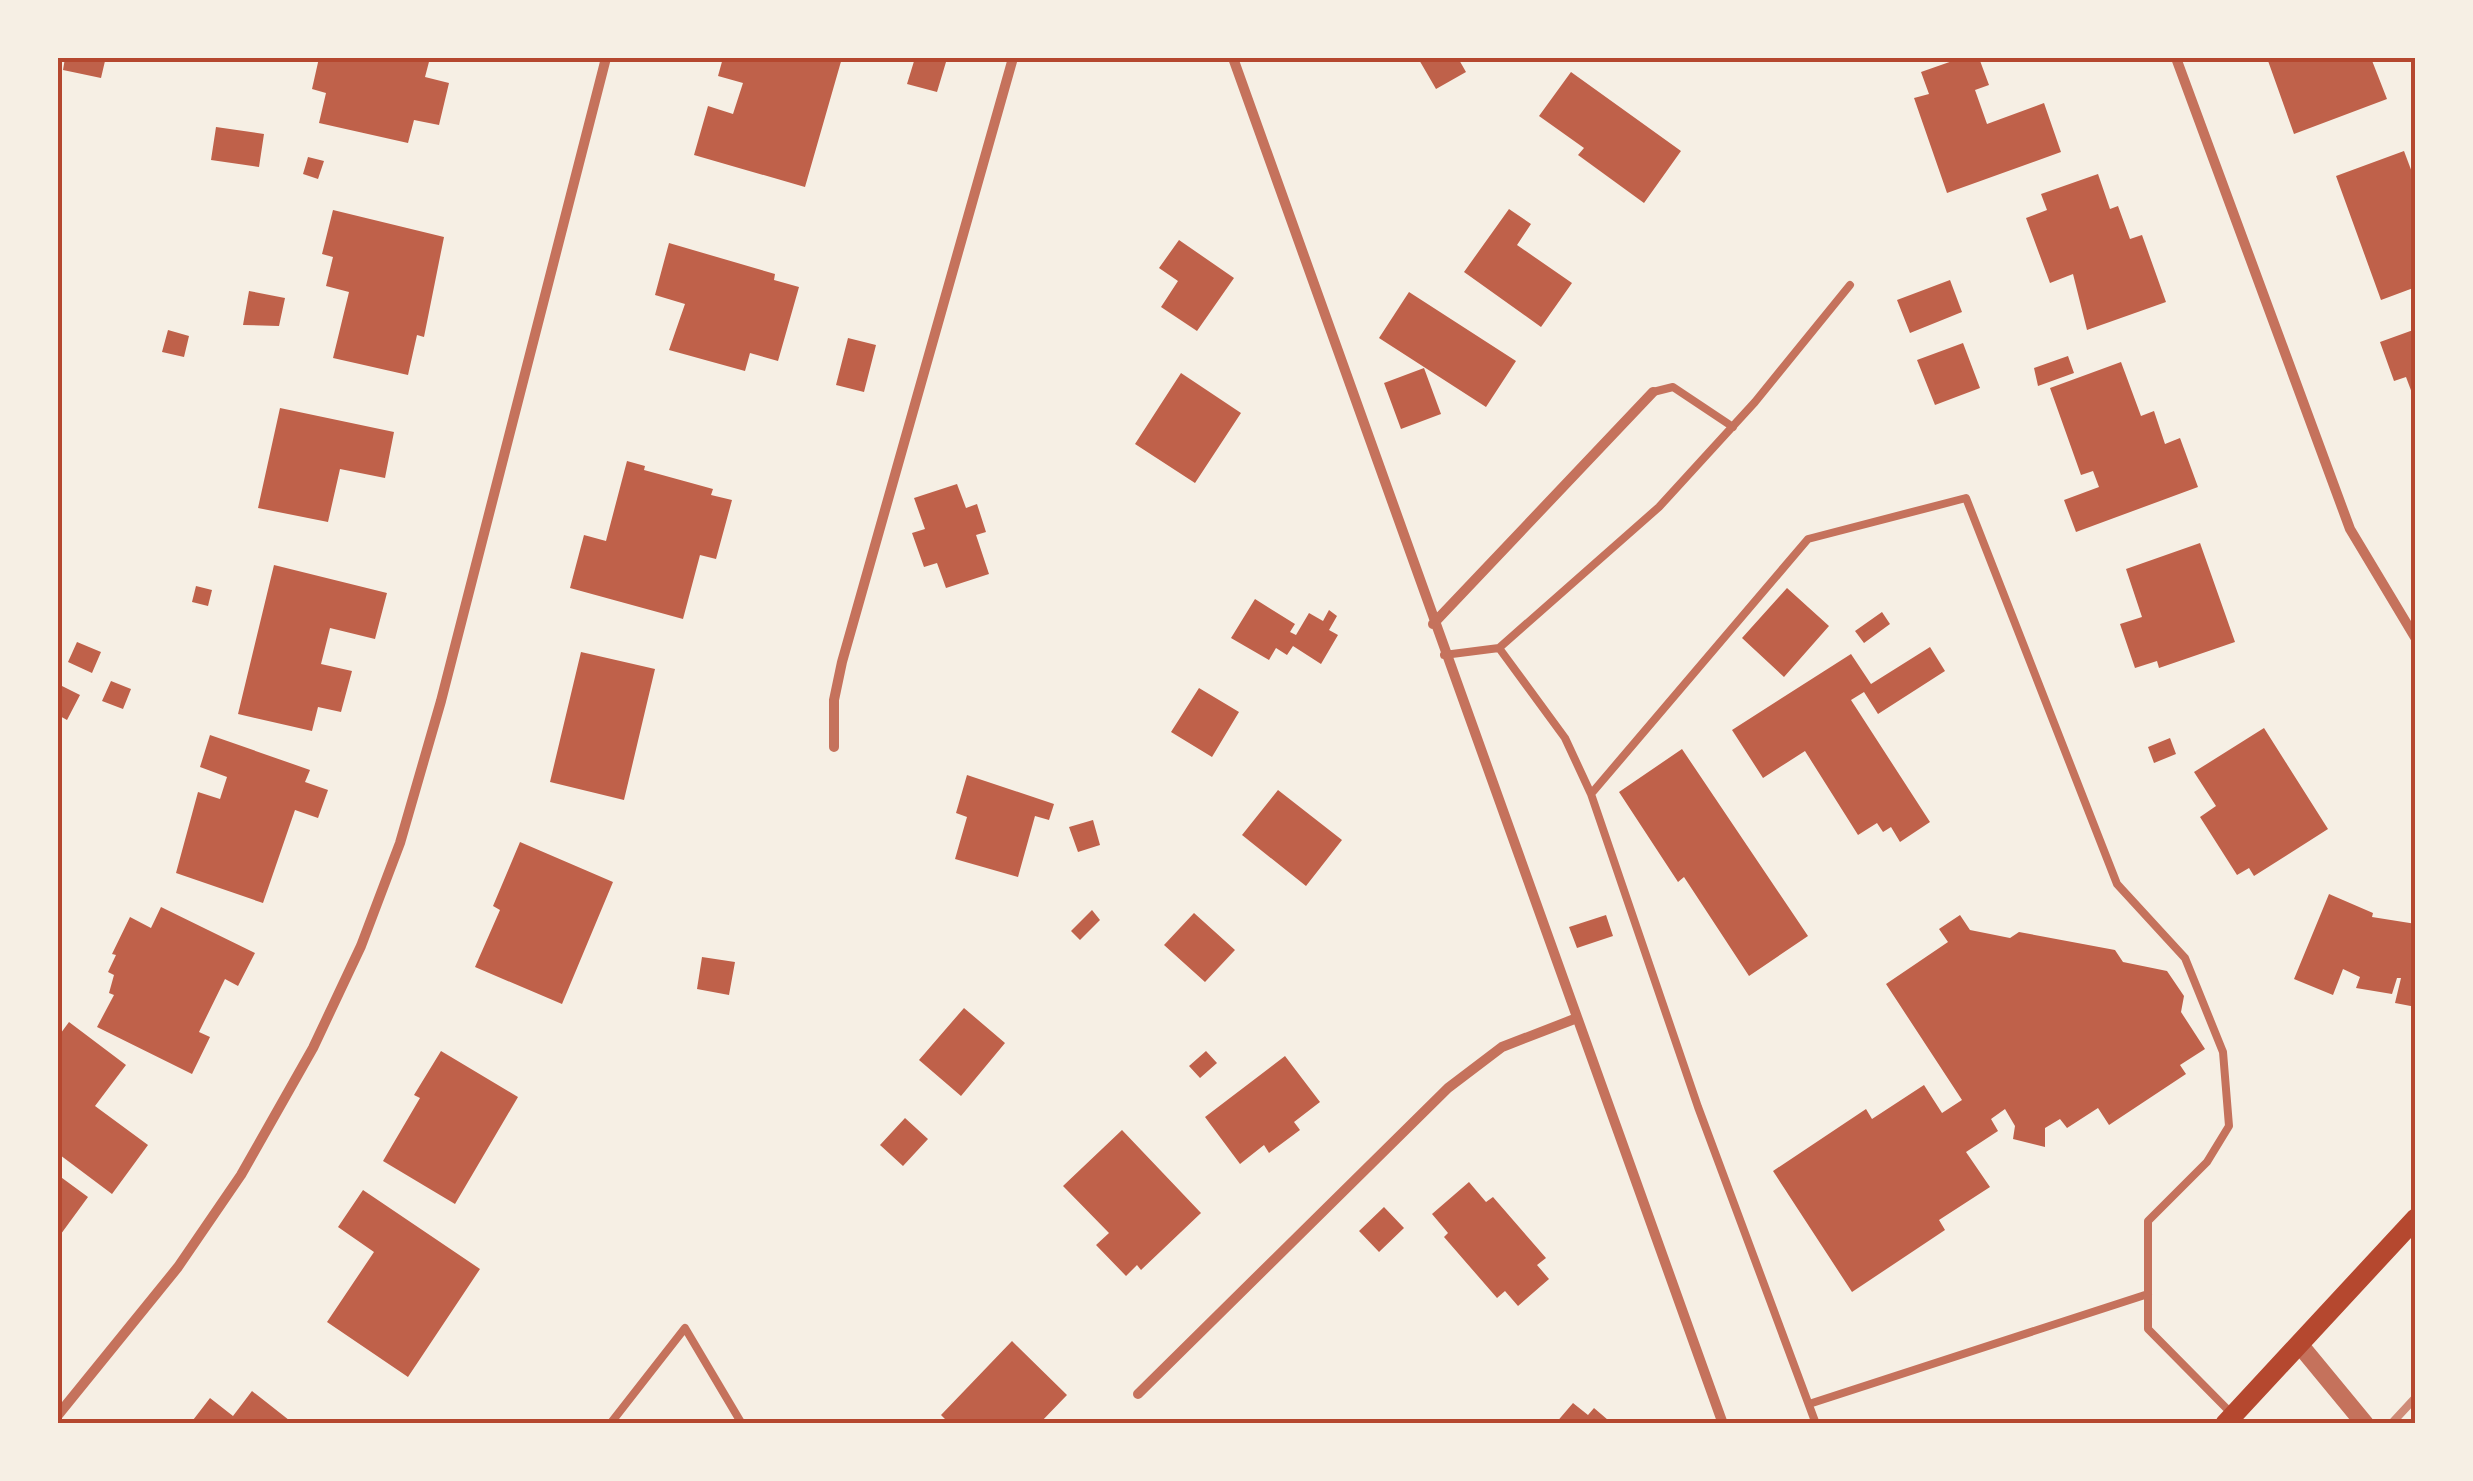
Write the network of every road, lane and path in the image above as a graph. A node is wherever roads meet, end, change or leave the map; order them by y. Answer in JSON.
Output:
{"nodes":[{"id":1,"x":606,"y":58,"type":"edge"},
{"id":2,"x":1013,"y":58,"type":"edge"},
{"id":3,"x":1233,"y":58,"type":"edge"},
{"id":4,"x":2176,"y":58,"type":"edge"},
{"id":5,"x":1850,"y":285,"type":"dead end"},
{"id":6,"x":1653,"y":392,"type":"joint"},
{"id":7,"x":1733,"y":427,"type":"junction"},
{"id":8,"x":1433,"y":624,"type":"junction"},
{"id":9,"x":2416,"y":639,"type":"edge"},
{"id":10,"x":1499,"y":648,"type":"junction"},
{"id":11,"x":1444,"y":654,"type":"junction"},
{"id":12,"x":834,"y":747,"type":"dead end"},
{"id":13,"x":1590,"y":794,"type":"junction"},
{"id":14,"x":1577,"y":1018,"type":"junction"},
{"id":15,"x":2416,"y":1218,"type":"edge"},
{"id":16,"x":2148,"y":1294,"type":"junction"},
{"id":17,"x":2299,"y":1344,"type":"junction"},
{"id":18,"x":1138,"y":1394,"type":"dead end"},
{"id":19,"x":1809,"y":1404,"type":"junction"},
{"id":20,"x":58,"y":1416,"type":"edge"},
{"id":21,"x":2229,"y":1419,"type":"edge"},
{"id":22,"x":615,"y":1421,"type":"edge"},
{"id":23,"x":742,"y":1424,"type":"edge"},
{"id":24,"x":1723,"y":1424,"type":"edge"},
{"id":25,"x":1816,"y":1424,"type":"edge"},
{"id":26,"x":2365,"y":1424,"type":"edge"}],
"edges":[{"from":1,"to":20,"type":"street"},
{"from":2,"to":12,"type":"street"},
{"from":3,"to":8,"type":"street"},
{"from":4,"to":9,"type":"street"},
{"from":5,"to":7,"type":"lane"},
{"from":6,"to":7,"type":"lane"},
{"from":6,"to":8,"type":"street"},
{"from":7,"to":10,"type":"lane"},
{"from":8,"to":11,"type":"street"},
{"from":10,"to":11,"type":"lane"},
{"from":10,"to":13,"type":"lane"},
{"from":11,"to":14,"type":"street"},
{"from":13,"to":16,"type":"lane"},
{"from":13,"to":19,"type":"lane"},
{"from":14,"to":18,"type":"street"},
{"from":14,"to":24,"type":"street"},
{"from":15,"to":17,"type":"main road"},
{"from":16,"to":19,"type":"lane"},
{"from":16,"to":21,"type":"lane"},
{"from":17,"to":21,"type":"main road"},
{"from":17,"to":26,"type":"street"},
{"from":19,"to":25,"type":"lane"},
{"from":22,"to":23,"type":"lane"}]}
